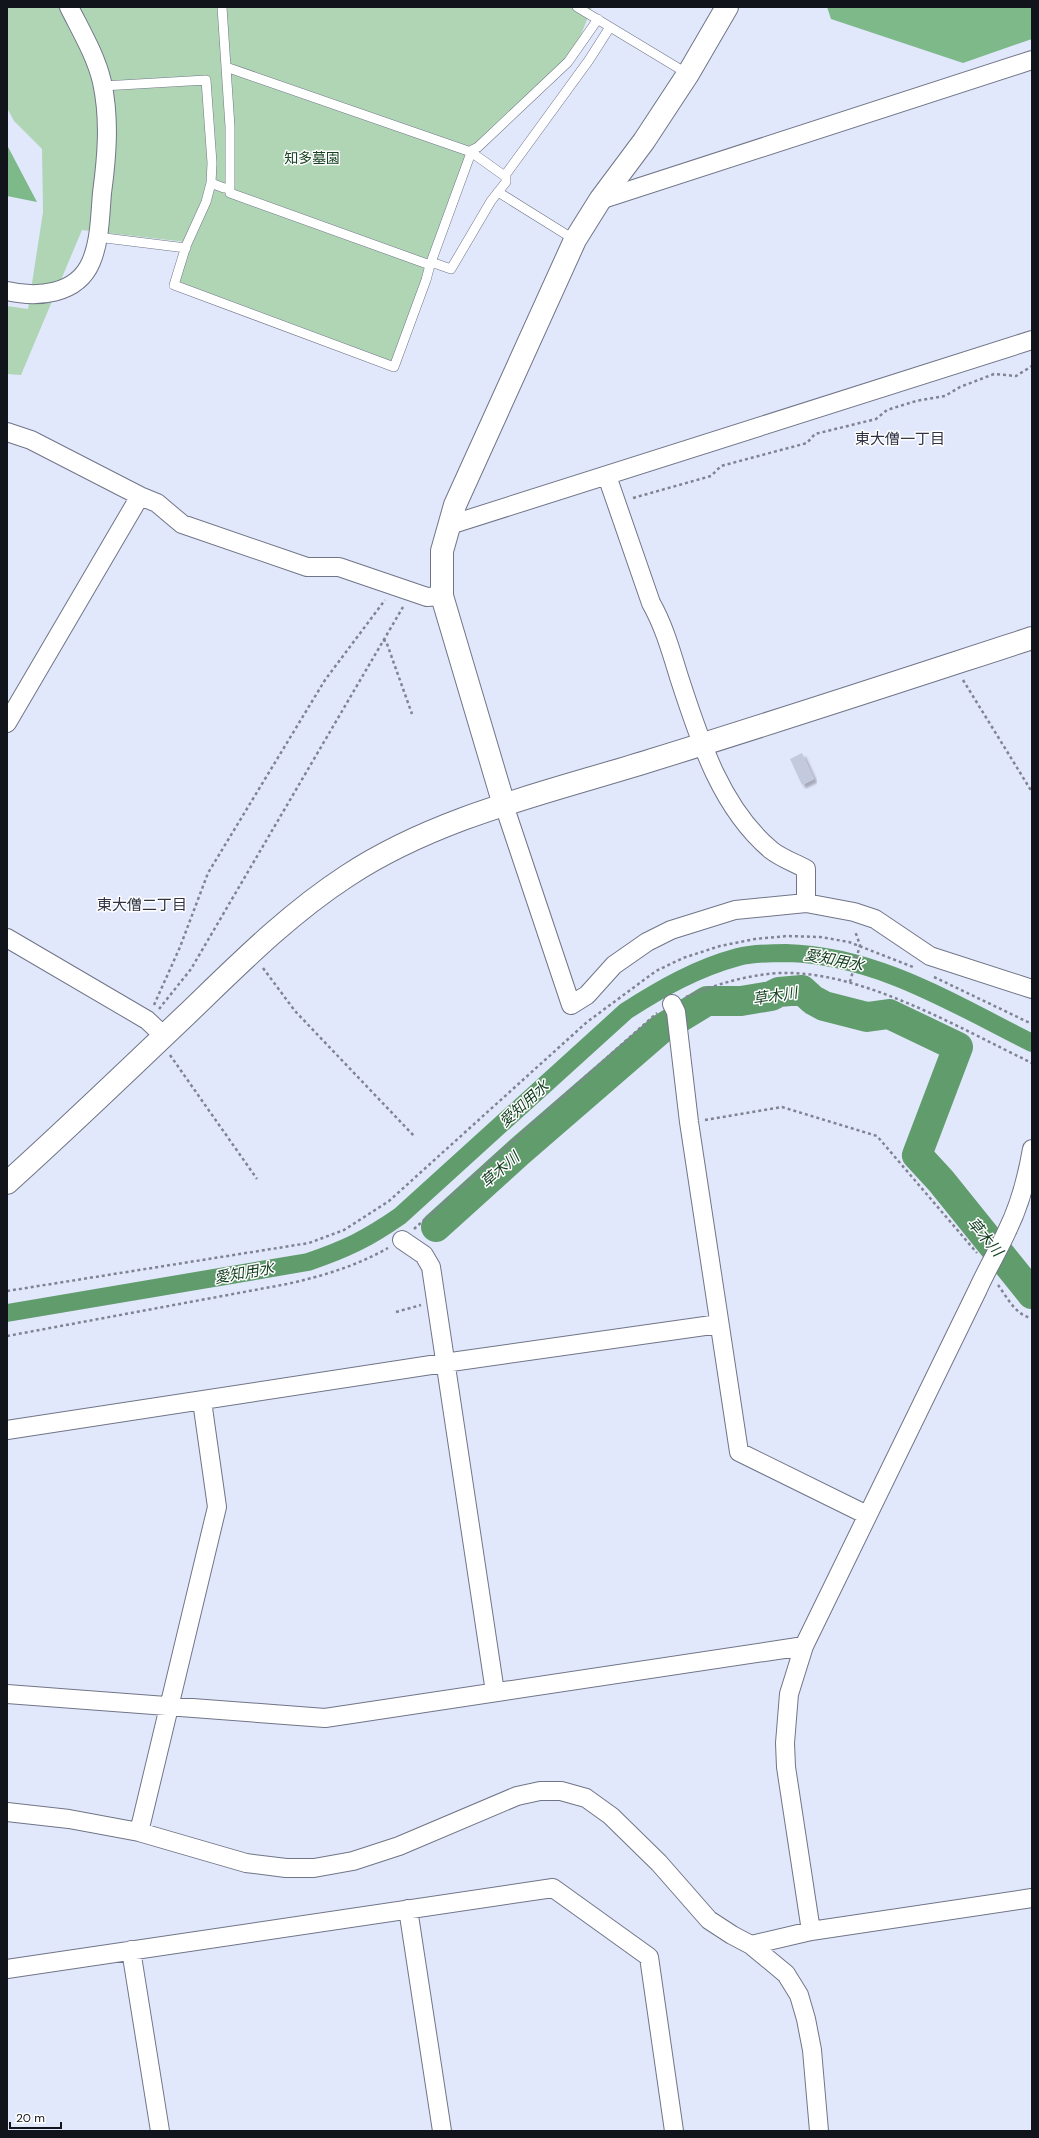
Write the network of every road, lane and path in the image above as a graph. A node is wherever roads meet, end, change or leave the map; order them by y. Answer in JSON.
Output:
{"nodes":[{"id":1,"x":69,"y":7,"type":"edge"},
{"id":2,"x":222,"y":7,"type":"edge"},
{"id":3,"x":577,"y":7,"type":"edge"},
{"id":4,"x":727,"y":7,"type":"edge"},
{"id":5,"x":598,"y":20,"type":"junction"},
{"id":6,"x":610,"y":27,"type":"junction"},
{"id":7,"x":1032,"y":60,"type":"edge"},
{"id":8,"x":226,"y":67,"type":"junction"},
{"id":9,"x":688,"y":74,"type":"junction"},
{"id":10,"x":102,"y":86,"type":"junction"},
{"id":11,"x":471,"y":152,"type":"junction"},
{"id":12,"x":506,"y":177,"type":"junction"},
{"id":13,"x":211,"y":183,"type":"junction"},
{"id":14,"x":230,"y":188,"type":"junction"},
{"id":15,"x":498,"y":192,"type":"junction"},
{"id":16,"x":600,"y":200,"type":"junction"},
{"id":17,"x":97,"y":237,"type":"junction"},
{"id":18,"x":575,"y":240,"type":"junction"},
{"id":19,"x":186,"y":248,"type":"junction"},
{"id":20,"x":430,"y":263,"type":"junction"},
{"id":21,"x":7,"y":291,"type":"edge"},
{"id":22,"x":1032,"y":340,"type":"edge"},
{"id":23,"x":1032,"y":366,"type":"edge"},
{"id":24,"x":7,"y":432,"type":"edge"},
{"id":25,"x":607,"y":476,"type":"junction"},
{"id":26,"x":140,"y":496,"type":"junction"},
{"id":27,"x":617,"y":503,"type":"junction"},
{"id":28,"x":450,"y":524,"type":"junction"},
{"id":29,"x":392,"y":585,"type":"junction"},
{"id":30,"x":410,"y":591,"type":"junction"},
{"id":31,"x":442,"y":596,"type":"junction"},
{"id":32,"x":1032,"y":638,"type":"edge"},
{"id":33,"x":384,"y":640,"type":"junction"},
{"id":34,"x":955,"y":663,"type":"junction"},
{"id":35,"x":412,"y":714,"type":"dead end"},
{"id":36,"x":7,"y":723,"type":"edge"},
{"id":37,"x":702,"y":745,"type":"junction"},
{"id":38,"x":1032,"y":792,"type":"edge"},
{"id":39,"x":504,"y":805,"type":"junction"},
{"id":40,"x":806,"y":903,"type":"junction"},
{"id":41,"x":7,"y":938,"type":"edge"},
{"id":42,"x":860,"y":945,"type":"junction"},
{"id":43,"x":251,"y":953,"type":"junction"},
{"id":44,"x":918,"y":969,"type":"dead end"},
{"id":45,"x":932,"y":976,"type":"dead end"},
{"id":46,"x":850,"y":982,"type":"junction"},
{"id":47,"x":1032,"y":989,"type":"edge"},
{"id":48,"x":672,"y":1004,"type":"junction"},
{"id":49,"x":149,"y":1016,"type":"junction"},
{"id":50,"x":1032,"y":1024,"type":"edge"},
{"id":51,"x":161,"y":1039,"type":"junction"},
{"id":52,"x":1032,"y":1062,"type":"edge"},
{"id":53,"x":689,"y":1122,"type":"junction"},
{"id":54,"x":415,"y":1137,"type":"dead end"},
{"id":55,"x":1032,"y":1149,"type":"edge"},
{"id":56,"x":258,"y":1179,"type":"dead end"},
{"id":57,"x":7,"y":1183,"type":"edge"},
{"id":58,"x":402,"y":1240,"type":"junction"},
{"id":59,"x":986,"y":1272,"type":"junction"},
{"id":60,"x":7,"y":1291,"type":"edge"},
{"id":61,"x":436,"y":1302,"type":"junction"},
{"id":62,"x":396,"y":1312,"type":"dead end"},
{"id":63,"x":1032,"y":1318,"type":"edge"},
{"id":64,"x":719,"y":1324,"type":"junction"},
{"id":65,"x":7,"y":1336,"type":"edge"},
{"id":66,"x":444,"y":1363,"type":"junction"},
{"id":67,"x":202,"y":1402,"type":"junction"},
{"id":68,"x":7,"y":1430,"type":"edge"},
{"id":69,"x":867,"y":1515,"type":"junction"},
{"id":70,"x":804,"y":1646,"type":"junction"},
{"id":71,"x":495,"y":1692,"type":"junction"},
{"id":72,"x":7,"y":1694,"type":"edge"},
{"id":73,"x":171,"y":1705,"type":"junction"},
{"id":74,"x":7,"y":1812,"type":"edge"},
{"id":75,"x":139,"y":1832,"type":"junction"},
{"id":76,"x":1032,"y":1898,"type":"edge"},
{"id":77,"x":408,"y":1909,"type":"junction"},
{"id":78,"x":811,"y":1931,"type":"junction"},
{"id":79,"x":751,"y":1945,"type":"junction"},
{"id":80,"x":131,"y":1950,"type":"junction"},
{"id":81,"x":7,"y":1969,"type":"edge"},
{"id":82,"x":160,"y":2131,"type":"edge"},
{"id":83,"x":442,"y":2131,"type":"edge"},
{"id":84,"x":674,"y":2131,"type":"edge"},
{"id":85,"x":819,"y":2131,"type":"edge"}],
"edges":[{"from":1,"to":10,"type":"street"},
{"from":2,"to":8,"type":"lane"},
{"from":3,"to":5,"type":"lane"},
{"from":4,"to":9,"type":"street"},
{"from":5,"to":6,"type":"lane"},
{"from":5,"to":11,"type":"lane"},
{"from":6,"to":9,"type":"lane"},
{"from":6,"to":12,"type":"lane"},
{"from":7,"to":16,"type":"street"},
{"from":8,"to":11,"type":"lane"},
{"from":8,"to":14,"type":"lane"},
{"from":9,"to":16,"type":"street"},
{"from":10,"to":13,"type":"lane"},
{"from":10,"to":17,"type":"street"},
{"from":11,"to":12,"type":"lane"},
{"from":11,"to":20,"type":"lane"},
{"from":12,"to":15,"type":"lane"},
{"from":13,"to":14,"type":"lane"},
{"from":13,"to":19,"type":"lane"},
{"from":14,"to":20,"type":"lane"},
{"from":15,"to":18,"type":"lane"},
{"from":15,"to":20,"type":"lane"},
{"from":16,"to":18,"type":"street"},
{"from":17,"to":19,"type":"lane"},
{"from":17,"to":21,"type":"street"},
{"from":18,"to":28,"type":"street"},
{"from":19,"to":20,"type":"lane"},
{"from":22,"to":25,"type":"street"},
{"from":23,"to":27,"type":"path"},
{"from":24,"to":26,"type":"street"},
{"from":25,"to":27,"type":"street"},
{"from":25,"to":28,"type":"street"},
{"from":26,"to":29,"type":"street"},
{"from":26,"to":36,"type":"street"},
{"from":27,"to":37,"type":"street"},
{"from":28,"to":31,"type":"street"},
{"from":29,"to":30,"type":"street"},
{"from":29,"to":49,"type":"path"},
{"from":30,"to":31,"type":"street"},
{"from":30,"to":33,"type":"path"},
{"from":31,"to":39,"type":"street"},
{"from":32,"to":34,"type":"street"},
{"from":33,"to":35,"type":"path"},
{"from":33,"to":49,"type":"path"},
{"from":34,"to":37,"type":"street"},
{"from":34,"to":38,"type":"path"},
{"from":37,"to":39,"type":"street"},
{"from":37,"to":40,"type":"street"},
{"from":39,"to":40,"type":"street"},
{"from":39,"to":43,"type":"street"},
{"from":40,"to":47,"type":"street"},
{"from":41,"to":49,"type":"street"},
{"from":42,"to":44,"type":"path"},
{"from":42,"to":46,"type":"path"},
{"from":42,"to":60,"type":"path"},
{"from":43,"to":51,"type":"street"},
{"from":43,"to":54,"type":"path"},
{"from":45,"to":50,"type":"path"},
{"from":46,"to":48,"type":"path"},
{"from":46,"to":52,"type":"path"},
{"from":48,"to":53,"type":"street"},
{"from":48,"to":58,"type":"path"},
{"from":49,"to":51,"type":"street"},
{"from":51,"to":56,"type":"path"},
{"from":51,"to":57,"type":"street"},
{"from":53,"to":59,"type":"path"},
{"from":53,"to":64,"type":"street"},
{"from":55,"to":59,"type":"street"},
{"from":58,"to":61,"type":"street"},
{"from":58,"to":65,"type":"path"},
{"from":59,"to":63,"type":"path"},
{"from":59,"to":69,"type":"street"},
{"from":61,"to":62,"type":"path"},
{"from":61,"to":66,"type":"street"},
{"from":64,"to":66,"type":"street"},
{"from":64,"to":69,"type":"street"},
{"from":66,"to":67,"type":"street"},
{"from":66,"to":71,"type":"street"},
{"from":67,"to":68,"type":"street"},
{"from":67,"to":73,"type":"street"},
{"from":69,"to":70,"type":"street"},
{"from":70,"to":71,"type":"street"},
{"from":70,"to":78,"type":"street"},
{"from":71,"to":73,"type":"street"},
{"from":72,"to":73,"type":"street"},
{"from":73,"to":75,"type":"street"},
{"from":74,"to":75,"type":"street"},
{"from":75,"to":79,"type":"street"},
{"from":76,"to":78,"type":"street"},
{"from":77,"to":80,"type":"street"},
{"from":77,"to":83,"type":"street"},
{"from":77,"to":84,"type":"street"},
{"from":78,"to":79,"type":"street"},
{"from":79,"to":85,"type":"street"},
{"from":80,"to":81,"type":"street"},
{"from":80,"to":82,"type":"street"}]}
